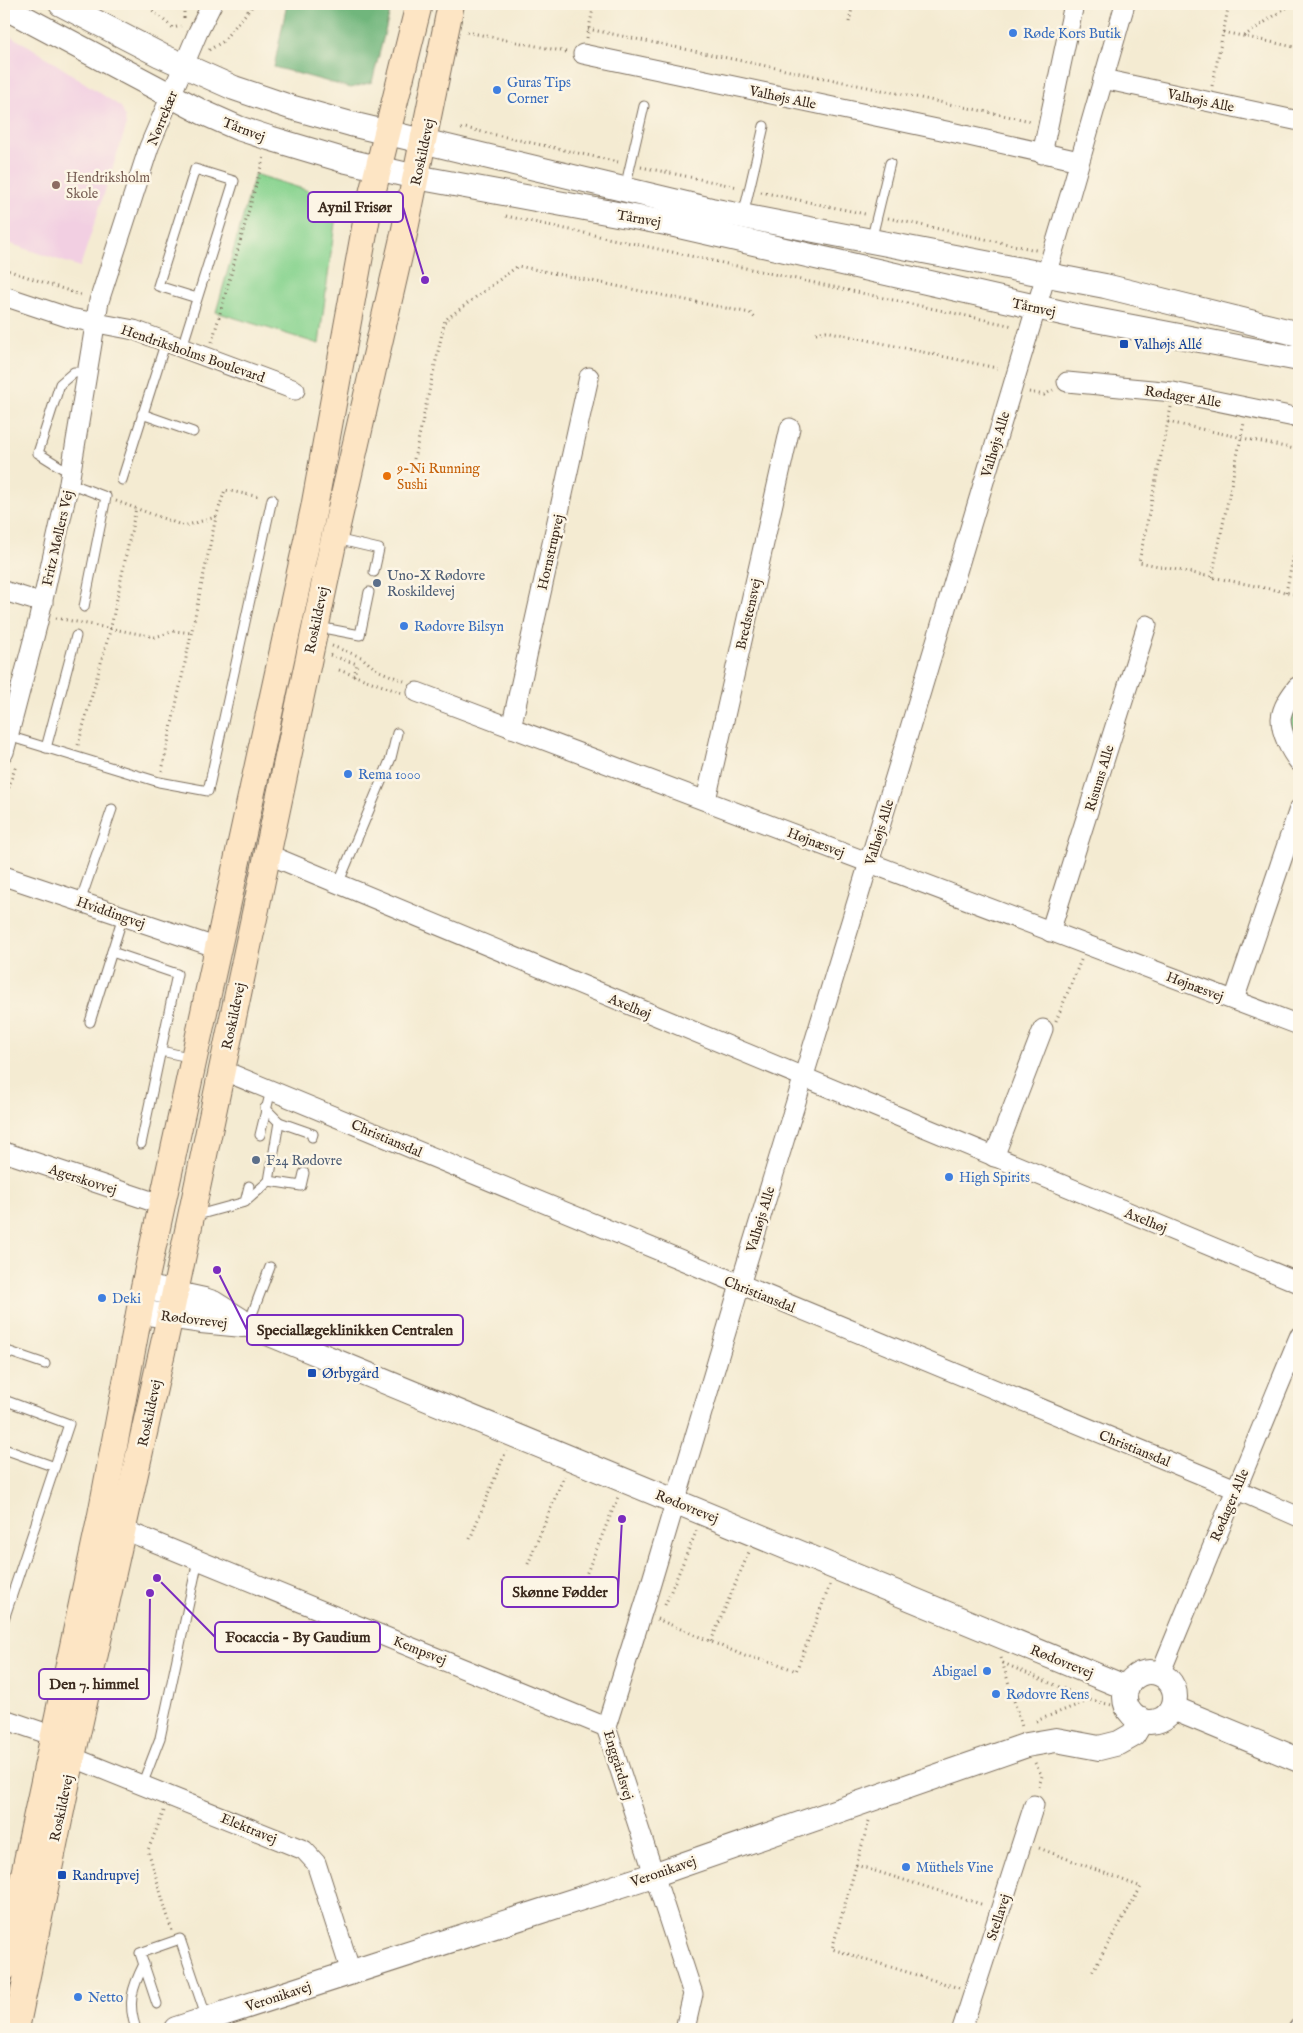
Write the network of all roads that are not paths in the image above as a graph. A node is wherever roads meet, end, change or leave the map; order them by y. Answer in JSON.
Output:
{"nodes":[{"id":1,"x":61,"y":4,"type":"edge"},
{"id":2,"x":212,"y":4,"type":"edge"},
{"id":3,"x":418,"y":4,"type":"edge"},
{"id":4,"x":1074,"y":4,"type":"edge"},
{"id":5,"x":1125,"y":4,"type":"edge"},
{"id":6,"x":4,"y":7,"type":"edge"},
{"id":7,"x":449,"y":16,"type":"edge"},
{"id":8,"x":583,"y":54,"type":"road end"},
{"id":9,"x":183,"y":66,"type":"junction"},
{"id":10,"x":1103,"y":79,"type":"junction"},
{"id":11,"x":170,"y":95,"type":"junction"},
{"id":12,"x":644,"y":106,"type":"dead end"},
{"id":13,"x":1299,"y":120,"type":"edge"},
{"id":14,"x":764,"y":126,"type":"dead end"},
{"id":15,"x":388,"y":133,"type":"junction"},
{"id":16,"x":424,"y":141,"type":"junction"},
{"id":17,"x":1042,"y":154,"type":"junction"},
{"id":18,"x":1079,"y":161,"type":"junction"},
{"id":19,"x":890,"y":163,"type":"dead end"},
{"id":20,"x":378,"y":168,"type":"junction"},
{"id":21,"x":416,"y":177,"type":"junction"},
{"id":22,"x":625,"y":188,"type":"junction"},
{"id":23,"x":743,"y":216,"type":"junction"},
{"id":24,"x":871,"y":242,"type":"junction"},
{"id":25,"x":1049,"y":264,"type":"junction"},
{"id":26,"x":4,"y":296,"type":"edge"},
{"id":27,"x":197,"y":298,"type":"junction"},
{"id":28,"x":1033,"y":318,"type":"junction"},
{"id":29,"x":96,"y":322,"type":"junction"},
{"id":30,"x":1299,"y":334,"type":"edge"},
{"id":31,"x":174,"y":344,"type":"junction"},
{"id":32,"x":1299,"y":359,"type":"edge"},
{"id":33,"x":86,"y":372,"type":"junction"},
{"id":34,"x":589,"y":377,"type":"dead end"},
{"id":35,"x":1066,"y":382,"type":"road end"},
{"id":36,"x":295,"y":390,"type":"dead end"},
{"id":37,"x":142,"y":414,"type":"junction"},
{"id":38,"x":1299,"y":418,"type":"edge"},
{"id":39,"x":790,"y":428,"type":"dead end"},
{"id":40,"x":193,"y":432,"type":"dead end"},
{"id":41,"x":70,"y":476,"type":"junction"},
{"id":42,"x":122,"y":480,"type":"dead end"},
{"id":43,"x":272,"y":499,"type":"road end"},
{"id":44,"x":334,"y":539,"type":"junction"},
{"id":45,"x":374,"y":572,"type":"dead end"},
{"id":46,"x":4,"y":591,"type":"edge"},
{"id":47,"x":369,"y":592,"type":"dead end"},
{"id":48,"x":42,"y":603,"type":"junction"},
{"id":49,"x":84,"y":607,"type":"dead end"},
{"id":50,"x":1147,"y":625,"type":"dead end"},
{"id":51,"x":314,"y":632,"type":"junction"},
{"id":52,"x":76,"y":636,"type":"road end"},
{"id":53,"x":1299,"y":686,"type":"edge"},
{"id":54,"x":417,"y":692,"type":"road end"},
{"id":55,"x":511,"y":728,"type":"junction"},
{"id":56,"x":397,"y":733,"type":"dead end"},
{"id":57,"x":46,"y":748,"type":"junction"},
{"id":58,"x":10,"y":749,"type":"edge"},
{"id":59,"x":1299,"y":762,"type":"edge"},
{"id":60,"x":706,"y":800,"type":"junction"},
{"id":61,"x":112,"y":809,"type":"dead end"},
{"id":62,"x":1299,"y":809,"type":"edge"},
{"id":63,"x":267,"y":854,"type":"junction"},
{"id":64,"x":869,"y":862,"type":"junction"},
{"id":65,"x":4,"y":876,"type":"edge"},
{"id":66,"x":338,"y":884,"type":"junction"},
{"id":67,"x":80,"y":902,"type":"junction"},
{"id":68,"x":123,"y":916,"type":"junction"},
{"id":69,"x":1050,"y":932,"type":"junction"},
{"id":70,"x":218,"y":948,"type":"junction"},
{"id":71,"x":112,"y":952,"type":"junction"},
{"id":72,"x":1234,"y":1000,"type":"junction"},
{"id":73,"x":90,"y":1022,"type":"dead end"},
{"id":74,"x":1299,"y":1025,"type":"edge"},
{"id":75,"x":1043,"y":1029,"type":"road end"},
{"id":76,"x":161,"y":1051,"type":"junction"},
{"id":77,"x":196,"y":1059,"type":"junction"},
{"id":78,"x":222,"y":1070,"type":"junction"},
{"id":79,"x":803,"y":1078,"type":"junction"},
{"id":80,"x":271,"y":1090,"type":"junction"},
{"id":81,"x":266,"y":1108,"type":"junction"},
{"id":82,"x":279,"y":1122,"type":"junction"},
{"id":83,"x":260,"y":1135,"type":"dead end"},
{"id":84,"x":312,"y":1137,"type":"dead end"},
{"id":85,"x":142,"y":1144,"type":"dead end"},
{"id":86,"x":4,"y":1152,"type":"edge"},
{"id":87,"x":994,"y":1157,"type":"junction"},
{"id":88,"x":304,"y":1173,"type":"dead end"},
{"id":89,"x":269,"y":1181,"type":"junction"},
{"id":90,"x":249,"y":1186,"type":"dead end"},
{"id":91,"x":245,"y":1202,"type":"junction"},
{"id":92,"x":163,"y":1205,"type":"junction"},
{"id":93,"x":191,"y":1217,"type":"junction"},
{"id":94,"x":270,"y":1268,"type":"dead end"},
{"id":95,"x":1299,"y":1283,"type":"edge"},
{"id":96,"x":740,"y":1285,"type":"junction"},
{"id":97,"x":142,"y":1300,"type":"junction"},
{"id":98,"x":173,"y":1305,"type":"junction"},
{"id":99,"x":248,"y":1325,"type":"junction"},
{"id":100,"x":1299,"y":1337,"type":"edge"},
{"id":101,"x":4,"y":1350,"type":"edge"},
{"id":102,"x":45,"y":1364,"type":"dead end"},
{"id":103,"x":4,"y":1400,"type":"edge"},
{"id":104,"x":4,"y":1449,"type":"edge"},
{"id":105,"x":55,"y":1467,"type":"junction"},
{"id":106,"x":1236,"y":1489,"type":"junction"},
{"id":107,"x":676,"y":1502,"type":"junction"},
{"id":108,"x":1299,"y":1517,"type":"edge"},
{"id":109,"x":122,"y":1529,"type":"junction"},
{"id":110,"x":198,"y":1560,"type":"junction"},
{"id":111,"x":4,"y":1619,"type":"edge"},
{"id":112,"x":1160,"y":1674,"type":"junction"},
{"id":113,"x":1132,"y":1705,"type":"junction"},
{"id":114,"x":1173,"y":1708,"type":"junction"},
{"id":115,"x":4,"y":1719,"type":"edge"},
{"id":116,"x":606,"y":1727,"type":"junction"},
{"id":117,"x":54,"y":1736,"type":"junction"},
{"id":118,"x":72,"y":1757,"type":"junction"},
{"id":119,"x":1299,"y":1760,"type":"edge"},
{"id":120,"x":142,"y":1785,"type":"junction"},
{"id":121,"x":1034,"y":1805,"type":"dead end"},
{"id":122,"x":653,"y":1874,"type":"junction"},
{"id":123,"x":144,"y":1964,"type":"junction"},
{"id":124,"x":4,"y":1968,"type":"edge"},
{"id":125,"x":352,"y":1972,"type":"junction"},
{"id":126,"x":157,"y":2004,"type":"dead end"},
{"id":127,"x":207,"y":2019,"type":"junction"},
{"id":128,"x":16,"y":2029,"type":"edge"},
{"id":129,"x":136,"y":2029,"type":"edge"},
{"id":130,"x":176,"y":2029,"type":"edge"},
{"id":131,"x":685,"y":2029,"type":"edge"},
{"id":132,"x":962,"y":2029,"type":"edge"}],
"edges":[{"from":1,"to":9,"type":"street","name":"Tårnvej"},
{"from":2,"to":9,"type":"street","name":"Nørrekær"},
{"from":3,"to":15,"type":"main road","name":"Roskildevej"},
{"from":4,"to":17,"type":"street"},
{"from":5,"to":10,"type":"street","name":"Valhøjs Alle"},
{"from":6,"to":11,"type":"street","name":"Tårnvej"},
{"from":7,"to":16,"type":"main road","name":"Roskildevej"},
{"from":8,"to":17,"type":"street","name":"Valhøjs Alle"},
{"from":9,"to":11,"type":"street","name":"Nørrekær"},
{"from":9,"to":15,"type":"street","name":"Tårnvej"},
{"from":10,"to":13,"type":"street","name":"Valhøjs Alle"},
{"from":10,"to":18,"type":"street","name":"Valhøjs Alle"},
{"from":11,"to":20,"type":"street","name":"Tårnvej"},
{"from":11,"to":29,"type":"street","name":"Nørrekær"},
{"from":12,"to":22,"type":"lane"},
{"from":14,"to":23,"type":"lane"},
{"from":15,"to":16,"type":"street","name":"Tårnvej"},
{"from":15,"to":20,"type":"main road","name":"Roskildevej"},
{"from":16,"to":21,"type":"main road","name":"Roskildevej"},
{"from":16,"to":22,"type":"street","name":"Tårnvej"},
{"from":17,"to":18,"type":"street","name":"Valhøjs Alle"},
{"from":18,"to":25,"type":"street","name":"Valhøjs Alle"},
{"from":19,"to":24,"type":"lane"},
{"from":20,"to":21,"type":"street","name":"Tårnvej"},
{"from":20,"to":70,"type":"main road","name":"Roskildevej"},
{"from":21,"to":28,"type":"street","name":"Tårnvej"},
{"from":21,"to":44,"type":"main road","name":"Roskildevej"},
{"from":22,"to":23,"type":"street","name":"Tårnvej"},
{"from":23,"to":24,"type":"street","name":"Tårnvej"},
{"from":24,"to":25,"type":"street","name":"Tårnvej"},
{"from":25,"to":28,"type":"street","name":"Valhøjs Alle"},
{"from":25,"to":30,"type":"street","name":"Tårnvej"},
{"from":26,"to":29,"type":"street","name":"Hendriksholms Boulevard"},
{"from":27,"to":27,"type":"lane"},
{"from":27,"to":31,"type":"lane"},
{"from":28,"to":32,"type":"street","name":"Tårnvej"},
{"from":28,"to":64,"type":"street","name":"Valhøjs Alle"},
{"from":29,"to":31,"type":"street","name":"Hendriksholms Boulevard"},
{"from":29,"to":33,"type":"street","name":"Fritz Møllers Vej"},
{"from":31,"to":36,"type":"street","name":"Hendriksholms Boulevard"},
{"from":31,"to":37,"type":"lane"},
{"from":33,"to":41,"type":"street","name":"Fritz Møllers Vej"},
{"from":33,"to":41,"type":"lane"},
{"from":34,"to":55,"type":"street","name":"Hornstrupvej"},
{"from":35,"to":38,"type":"street","name":"Rødager Alle"},
{"from":37,"to":40,"type":"lane"},
{"from":37,"to":42,"type":"lane"},
{"from":39,"to":60,"type":"street","name":"Bredstensvej"},
{"from":41,"to":48,"type":"street","name":"Fritz Møllers Vej"},
{"from":41,"to":49,"type":"lane"},
{"from":43,"to":57,"type":"lane"},
{"from":44,"to":45,"type":"lane"},
{"from":44,"to":51,"type":"main road","name":"Roskildevej"},
{"from":46,"to":48,"type":"street"},
{"from":47,"to":51,"type":"lane"},
{"from":48,"to":58,"type":"street","name":"Fritz Møllers Vej"},
{"from":50,"to":69,"type":"street","name":"Risums Alle"},
{"from":51,"to":63,"type":"main road","name":"Roskildevej"},
{"from":52,"to":57,"type":"lane"},
{"from":53,"to":59,"type":"street"},
{"from":54,"to":55,"type":"street","name":"Højnæsvej"},
{"from":55,"to":60,"type":"street","name":"Højnæsvej"},
{"from":56,"to":66,"type":"lane"},
{"from":57,"to":58,"type":"lane"},
{"from":60,"to":64,"type":"street","name":"Højnæsvej"},
{"from":61,"to":67,"type":"lane"},
{"from":62,"to":72,"type":"street"},
{"from":63,"to":66,"type":"street","name":"Axelhøj"},
{"from":63,"to":78,"type":"main road","name":"Roskildevej"},
{"from":64,"to":69,"type":"street","name":"Højnæsvej"},
{"from":64,"to":79,"type":"street","name":"Valhøjs Alle"},
{"from":65,"to":67,"type":"street","name":"Hviddingvej"},
{"from":66,"to":79,"type":"street","name":"Axelhøj"},
{"from":67,"to":68,"type":"street","name":"Hviddingvej"},
{"from":68,"to":70,"type":"street","name":"Hviddingvej"},
{"from":68,"to":71,"type":"lane"},
{"from":69,"to":72,"type":"street","name":"Højnæsvej"},
{"from":70,"to":77,"type":"main road","name":"Roskildevej"},
{"from":71,"to":73,"type":"lane"},
{"from":71,"to":76,"type":"lane"},
{"from":72,"to":74,"type":"street","name":"Højnæsvej"},
{"from":75,"to":87,"type":"street"},
{"from":76,"to":77,"type":"lane"},
{"from":76,"to":85,"type":"lane"},
{"from":77,"to":92,"type":"main road","name":"Roskildevej"},
{"from":78,"to":80,"type":"street","name":"Christiansdal"},
{"from":78,"to":93,"type":"main road","name":"Roskildevej"},
{"from":79,"to":87,"type":"street","name":"Axelhøj"},
{"from":79,"to":96,"type":"street","name":"Valhøjs Alle"},
{"from":80,"to":81,"type":"lane"},
{"from":80,"to":96,"type":"street","name":"Christiansdal"},
{"from":81,"to":82,"type":"lane"},
{"from":81,"to":83,"type":"lane"},
{"from":82,"to":84,"type":"lane"},
{"from":82,"to":89,"type":"lane"},
{"from":86,"to":92,"type":"street","name":"Agerskovvej"},
{"from":87,"to":95,"type":"street","name":"Axelhøj"},
{"from":88,"to":89,"type":"lane"},
{"from":89,"to":91,"type":"lane"},
{"from":90,"to":91,"type":"lane"},
{"from":91,"to":93,"type":"lane"},
{"from":92,"to":97,"type":"main road","name":"Roskildevej"},
{"from":93,"to":98,"type":"main road","name":"Roskildevej"},
{"from":94,"to":99,"type":"lane"},
{"from":96,"to":106,"type":"street","name":"Christiansdal"},
{"from":96,"to":107,"type":"street","name":"Valhøjs Alle"},
{"from":97,"to":98,"type":"street","name":"Rødovrevej"},
{"from":97,"to":117,"type":"main road","name":"Roskildevej"},
{"from":98,"to":99,"type":"street","name":"Rødovrevej"},
{"from":98,"to":109,"type":"main road","name":"Roskildevej"},
{"from":99,"to":107,"type":"street","name":"Rødovrevej"},
{"from":100,"to":106,"type":"street","name":"Rødager Alle"},
{"from":101,"to":102,"type":"lane"},
{"from":103,"to":105,"type":"lane"},
{"from":104,"to":105,"type":"lane"},
{"from":105,"to":111,"type":"lane"},
{"from":106,"to":108,"type":"street","name":"Christiansdal"},
{"from":106,"to":112,"type":"street","name":"Rødager Alle"},
{"from":107,"to":113,"type":"street","name":"Rødovrevej"},
{"from":107,"to":116,"type":"street","name":"Enggårdsvej"},
{"from":109,"to":110,"type":"street","name":"Kempsvej"},
{"from":109,"to":118,"type":"main road","name":"Roskildevej"},
{"from":110,"to":116,"type":"street","name":"Kempsvej"},
{"from":110,"to":120,"type":"lane"},
{"from":112,"to":113,"type":"street"},
{"from":112,"to":114,"type":"street"},
{"from":113,"to":114,"type":"street"},
{"from":113,"to":122,"type":"street","name":"Veronikavej"},
{"from":114,"to":119,"type":"street"},
{"from":115,"to":117,"type":"street"},
{"from":116,"to":122,"type":"street","name":"Enggårdsvej"},
{"from":117,"to":124,"type":"main road","name":"Roskildevej"},
{"from":118,"to":120,"type":"street","name":"Elektravej"},
{"from":118,"to":128,"type":"main road","name":"Roskildevej"},
{"from":120,"to":125,"type":"street","name":"Elektravej"},
{"from":121,"to":132,"type":"street","name":"Stellavej"},
{"from":122,"to":125,"type":"street","name":"Veronikavej"},
{"from":122,"to":131,"type":"street","name":"Enggårdsvej"},
{"from":123,"to":126,"type":"lane"},
{"from":123,"to":127,"type":"lane"},
{"from":123,"to":129,"type":"lane"},
{"from":125,"to":127,"type":"street","name":"Veronikavej"},
{"from":127,"to":130,"type":"street","name":"Veronikavej"}]}
